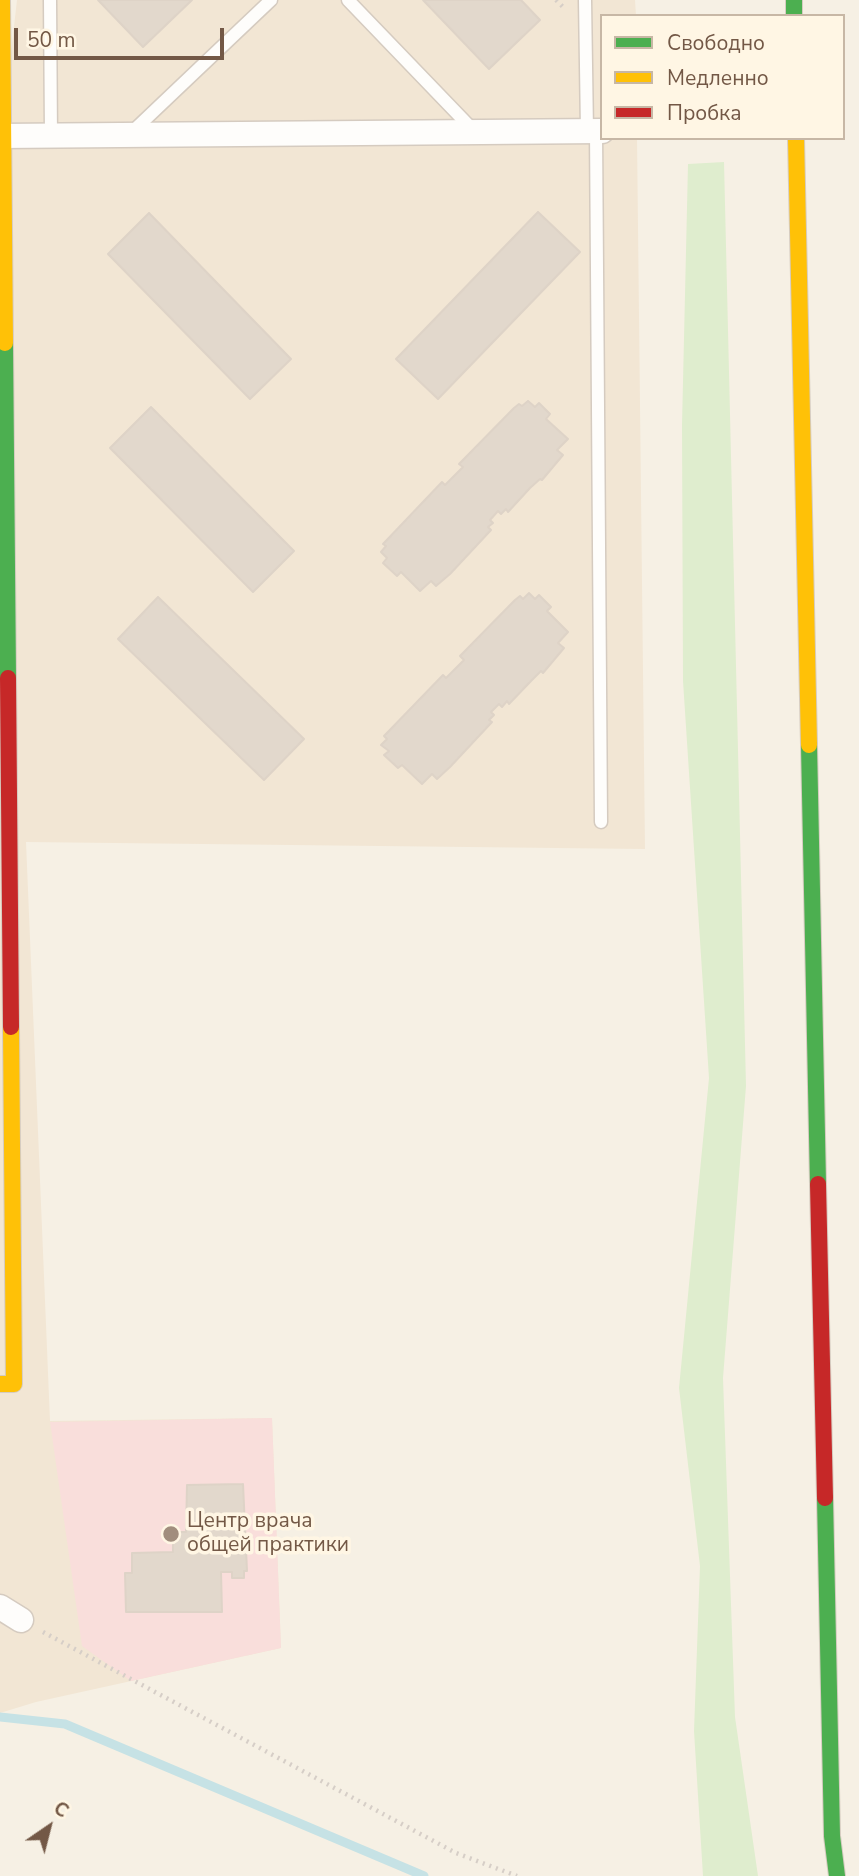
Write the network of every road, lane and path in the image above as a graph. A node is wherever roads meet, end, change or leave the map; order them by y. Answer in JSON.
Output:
{"nodes":[{"id":1,"x":2,"y":0,"type":"edge"},
{"id":2,"x":50,"y":0,"type":"edge"},
{"id":3,"x":271,"y":0,"type":"edge"},
{"id":4,"x":348,"y":0,"type":"edge"},
{"id":5,"x":585,"y":0,"type":"edge"},
{"id":6,"x":595,"y":131,"type":"edge"},
{"id":7,"x":474,"y":132,"type":"junction"},
{"id":8,"x":130,"y":135,"type":"junction"},
{"id":9,"x":2,"y":136,"type":"edge"},
{"id":10,"x":51,"y":136,"type":"junction"},
{"id":11,"x":796,"y":140,"type":"edge"},
{"id":12,"x":5,"y":793,"type":"edge"},
{"id":13,"x":601,"y":821,"type":"dead end"},
{"id":14,"x":7,"y":1384,"type":"edge"},
{"id":15,"x":10,"y":1613,"type":"edge"},
{"id":16,"x":517,"y":1876,"type":"edge"},
{"id":17,"x":837,"y":1876,"type":"edge"}],
"edges":[{"from":1,"to":9,"type":"street"},
{"from":2,"to":10,"type":"lane"},
{"from":3,"to":8,"type":"lane"},
{"from":4,"to":7,"type":"lane"},
{"from":5,"to":6,"type":"lane"},
{"from":6,"to":7,"type":"street"},
{"from":6,"to":13,"type":"lane"},
{"from":7,"to":8,"type":"street"},
{"from":8,"to":10,"type":"street"},
{"from":9,"to":10,"type":"street"},
{"from":9,"to":12,"type":"street"},
{"from":11,"to":17,"type":"street"},
{"from":12,"to":14,"type":"street"},
{"from":15,"to":16,"type":"path"}]}
